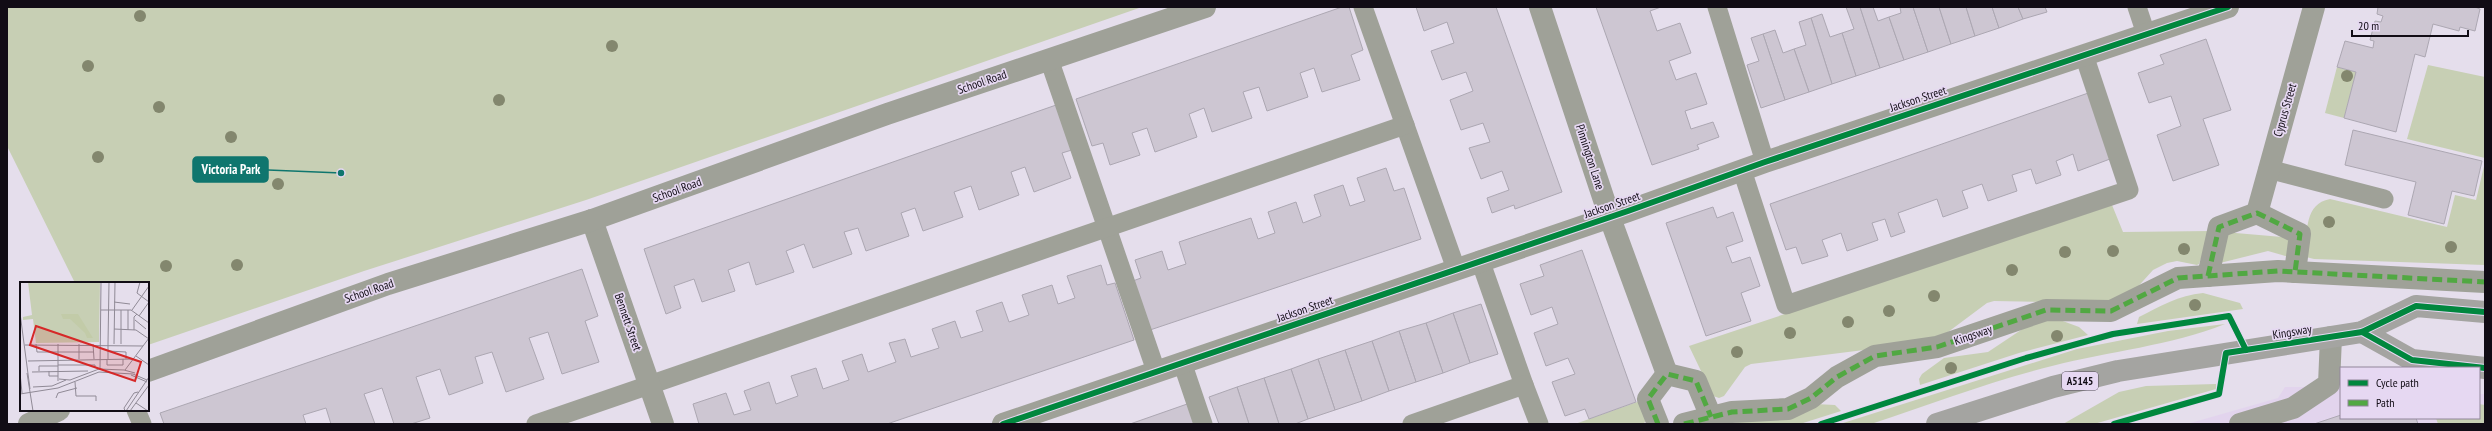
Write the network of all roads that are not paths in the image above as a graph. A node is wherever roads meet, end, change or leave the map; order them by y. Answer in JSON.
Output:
{"nodes":[{"id":1,"x":1205,"y":7,"type":"edge"},
{"id":2,"x":1363,"y":7,"type":"edge"},
{"id":3,"x":1540,"y":7,"type":"edge"},
{"id":4,"x":1717,"y":7,"type":"edge"},
{"id":5,"x":2137,"y":7,"type":"edge"},
{"id":6,"x":2228,"y":7,"type":"edge"},
{"id":7,"x":2314,"y":7,"type":"edge"},
{"id":8,"x":2146,"y":34,"type":"junction"},
{"id":9,"x":2084,"y":55,"type":"junction"},
{"id":10,"x":1049,"y":60,"type":"junction"},
{"id":11,"x":1405,"y":125,"type":"junction"},
{"id":12,"x":1765,"y":162,"type":"junction"},
{"id":13,"x":1742,"y":170,"type":"junction"},
{"id":14,"x":2268,"y":170,"type":"junction"},
{"id":15,"x":2384,"y":199,"type":"dead end"},
{"id":16,"x":2257,"y":213,"type":"junction"},
{"id":17,"x":1610,"y":218,"type":"junction"},
{"id":18,"x":592,"y":220,"type":"junction"},
{"id":19,"x":1106,"y":227,"type":"junction"},
{"id":20,"x":1480,"y":260,"type":"junction"},
{"id":21,"x":1456,"y":269,"type":"junction"},
{"id":22,"x":2295,"y":272,"type":"junction"},
{"id":23,"x":2208,"y":276,"type":"junction"},
{"id":24,"x":2485,"y":282,"type":"edge"},
{"id":25,"x":2485,"y":312,"type":"edge"},
{"id":26,"x":2362,"y":332,"type":"junction"},
{"id":27,"x":2331,"y":337,"type":"junction"},
{"id":28,"x":1182,"y":362,"type":"junction"},
{"id":29,"x":2412,"y":364,"type":"edge"},
{"id":30,"x":2467,"y":367,"type":"edge"},
{"id":31,"x":149,"y":371,"type":"edge"},
{"id":32,"x":1156,"y":371,"type":"junction"},
{"id":33,"x":1667,"y":374,"type":"junction"},
{"id":34,"x":650,"y":384,"type":"junction"},
{"id":35,"x":1524,"y":385,"type":"junction"},
{"id":36,"x":57,"y":411,"type":"edge"},
{"id":37,"x":136,"y":411,"type":"edge"},
{"id":38,"x":1711,"y":417,"type":"junction"},
{"id":39,"x":29,"y":424,"type":"edge"},
{"id":40,"x":142,"y":424,"type":"edge"},
{"id":41,"x":536,"y":424,"type":"edge"},
{"id":42,"x":663,"y":424,"type":"edge"},
{"id":43,"x":1003,"y":424,"type":"edge"},
{"id":44,"x":1203,"y":424,"type":"edge"},
{"id":45,"x":1412,"y":424,"type":"edge"},
{"id":46,"x":1539,"y":424,"type":"edge"},
{"id":47,"x":1658,"y":424,"type":"edge"},
{"id":48,"x":1687,"y":424,"type":"edge"},
{"id":49,"x":1937,"y":424,"type":"edge"},
{"id":50,"x":2240,"y":424,"type":"edge"}],
"edges":[{"from":1,"to":10,"type":"street","name":"School Road"},
{"from":2,"to":11,"type":"lane"},
{"from":3,"to":17,"type":"street","name":"Pinnington Lane"},
{"from":4,"to":12,"type":"lane"},
{"from":5,"to":8,"type":"lane"},
{"from":6,"to":8,"type":"street","name":"Jackson Street"},
{"from":7,"to":14,"type":"street","name":"Cyprus Street"},
{"from":8,"to":9,"type":"street","name":"Jackson Street"},
{"from":9,"to":12,"type":"street","name":"Jackson Street"},
{"from":9,"to":13,"type":"lane"},
{"from":10,"to":18,"type":"street","name":"School Road"},
{"from":10,"to":19,"type":"lane"},
{"from":11,"to":19,"type":"lane"},
{"from":11,"to":21,"type":"lane"},
{"from":12,"to":13,"type":"street","name":"Jackson Street"},
{"from":13,"to":17,"type":"street","name":"Jackson Street"},
{"from":14,"to":15,"type":"lane"},
{"from":14,"to":16,"type":"street","name":"Cyprus Street"},
{"from":16,"to":22,"type":"street"},
{"from":16,"to":23,"type":"street"},
{"from":17,"to":20,"type":"street","name":"Jackson Street"},
{"from":17,"to":33,"type":"street","name":"Pinnington Lane"},
{"from":18,"to":31,"type":"street","name":"School Road"},
{"from":18,"to":34,"type":"street","name":"Bennett Street"},
{"from":19,"to":32,"type":"lane"},
{"from":19,"to":34,"type":"lane"},
{"from":20,"to":21,"type":"street","name":"Jackson Street"},
{"from":20,"to":35,"type":"lane"},
{"from":21,"to":28,"type":"street","name":"Jackson Street"},
{"from":22,"to":23,"type":"street","name":"Kingsway"},
{"from":22,"to":24,"type":"street","name":"Kingsway"},
{"from":23,"to":38,"type":"street","name":"Kingsway"},
{"from":25,"to":26,"type":"main road","name":"Kingsway"},
{"from":26,"to":27,"type":"main road","name":"Kingsway","number":"A5145"},
{"from":26,"to":29,"type":"main road"},
{"from":27,"to":49,"type":"main road","name":"Kingsway","number":"A5145"},
{"from":27,"to":50,"type":"street"},
{"from":28,"to":32,"type":"street","name":"Jackson Street"},
{"from":28,"to":44,"type":"lane"},
{"from":29,"to":30,"type":"main road"},
{"from":32,"to":43,"type":"street","name":"Jackson Street"},
{"from":33,"to":38,"type":"street"},
{"from":33,"to":47,"type":"street"},
{"from":34,"to":41,"type":"lane"},
{"from":34,"to":42,"type":"street","name":"Bennett Street"},
{"from":35,"to":45,"type":"lane"},
{"from":35,"to":46,"type":"lane"},
{"from":36,"to":39,"type":"street"},
{"from":37,"to":40,"type":"lane"},
{"from":38,"to":48,"type":"street","name":"Kingsway"}]}
